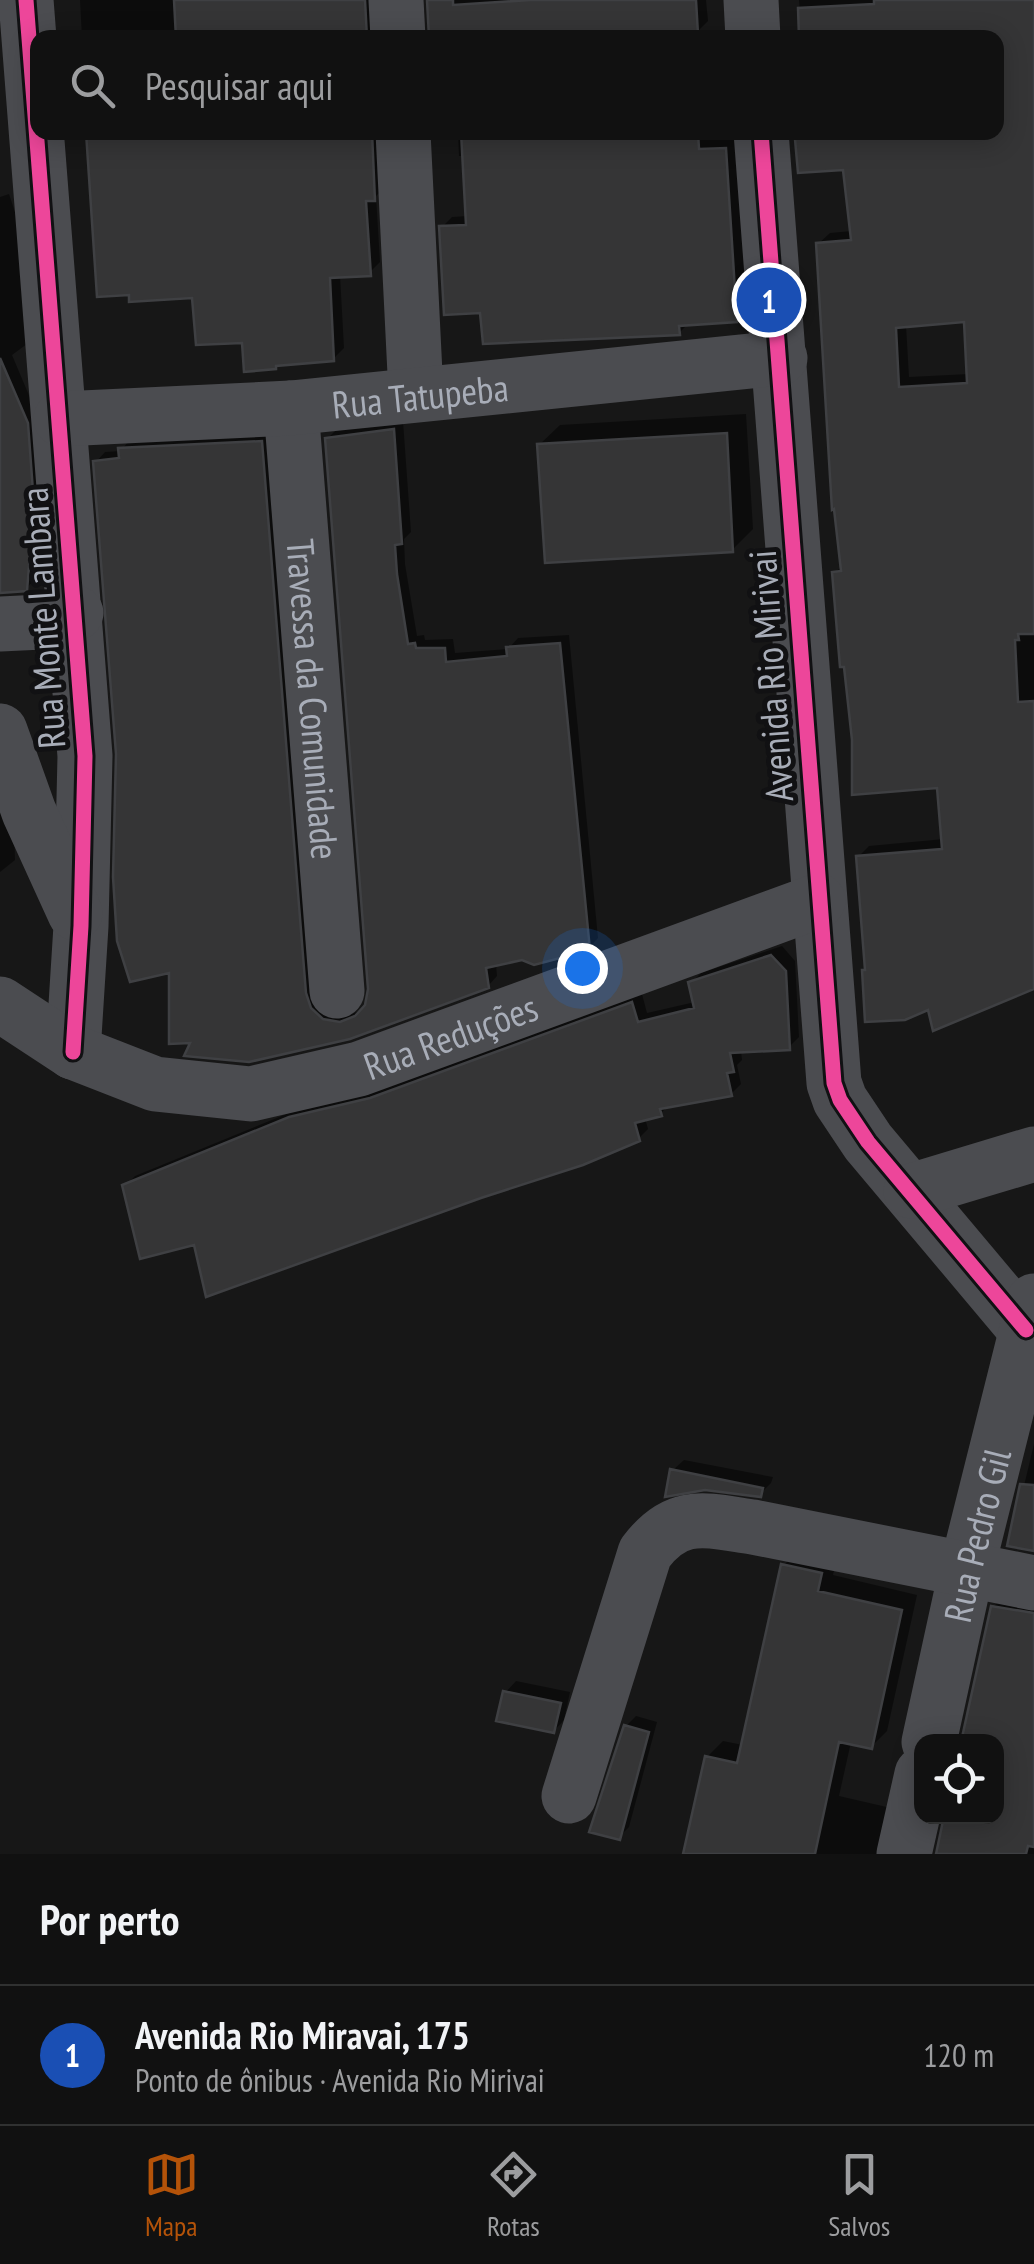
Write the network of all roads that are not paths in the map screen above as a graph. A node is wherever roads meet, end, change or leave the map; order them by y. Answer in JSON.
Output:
{"nodes":[{"id":1,"x":26,"y":0,"type":"edge"},
{"id":2,"x":396,"y":0,"type":"edge"},
{"id":3,"x":750,"y":0,"type":"edge"},
{"id":4,"x":398,"y":30,"type":"edge"},
{"id":5,"x":753,"y":30,"type":"edge"},
{"id":6,"x":30,"y":49,"type":"edge"},
{"id":7,"x":37,"y":140,"type":"edge"},
{"id":8,"x":402,"y":140,"type":"edge"},
{"id":9,"x":762,"y":140,"type":"edge"},
{"id":10,"x":780,"y":358,"type":"junction"},
{"id":11,"x":416,"y":394,"type":"junction"},
{"id":12,"x":291,"y":408,"type":"junction"},
{"id":13,"x":60,"y":419,"type":"junction"},
{"id":14,"x":76,"y":614,"type":"junction"},
{"id":15,"x":0,"y":624,"type":"edge"},
{"id":16,"x":0,"y":731,"type":"edge"},
{"id":17,"x":818,"y":902,"type":"junction"},
{"id":18,"x":81,"y":926,"type":"junction"},
{"id":19,"x":337,"y":991,"type":"dead end"},
{"id":20,"x":0,"y":1004,"type":"edge"},
{"id":21,"x":73,"y":1052,"type":"junction"},
{"id":22,"x":1034,"y":1154,"type":"edge"},
{"id":23,"x":910,"y":1191,"type":"junction"},
{"id":24,"x":1030,"y":1316,"type":"edge"},
{"id":25,"x":966,"y":1568,"type":"junction"},
{"id":26,"x":1034,"y":1584,"type":"edge"},
{"id":27,"x":930,"y":1734,"type":"edge"},
{"id":28,"x":569,"y":1796,"type":"dead end"},
{"id":29,"x":914,"y":1810,"type":"edge"},
{"id":30,"x":904,"y":1854,"type":"edge"}],
"edges":[{"from":1,"to":6,"type":"street","name":"Rua Monte Lambara"},
{"from":2,"to":4,"type":"street"},
{"from":3,"to":5,"type":"street"},
{"from":7,"to":13,"type":"street","name":"Rua Monte Lambara"},
{"from":8,"to":11,"type":"street"},
{"from":9,"to":10,"type":"street","name":"Avenida Rio Mirivai"},
{"from":10,"to":11,"type":"street","name":"Rua Tatupeba"},
{"from":10,"to":17,"type":"street","name":"Avenida Rio Mirivai"},
{"from":11,"to":12,"type":"street","name":"Rua Tatupeba"},
{"from":12,"to":13,"type":"street","name":"Rua Tatupeba"},
{"from":12,"to":19,"type":"street","name":"Travessa da Comunidade"},
{"from":13,"to":14,"type":"street","name":"Rua Monte Lambara"},
{"from":14,"to":15,"type":"street"},
{"from":14,"to":18,"type":"street","name":"Rua Monte Lambara"},
{"from":16,"to":18,"type":"street"},
{"from":17,"to":21,"type":"street","name":"Rua Reduções"},
{"from":17,"to":23,"type":"street","name":"Avenida Rio Mirivai"},
{"from":18,"to":21,"type":"street","name":"Rua Monte Lambara"},
{"from":20,"to":21,"type":"street","name":"Rua Reduções"},
{"from":22,"to":23,"type":"street"},
{"from":23,"to":24,"type":"street","name":"Rua Pedro Gil"},
{"from":24,"to":25,"type":"street","name":"Rua Pedro Gil"},
{"from":25,"to":26,"type":"street"},
{"from":25,"to":27,"type":"street","name":"Rua Pedro Gil"},
{"from":25,"to":28,"type":"street"},
{"from":29,"to":30,"type":"street"}]}
